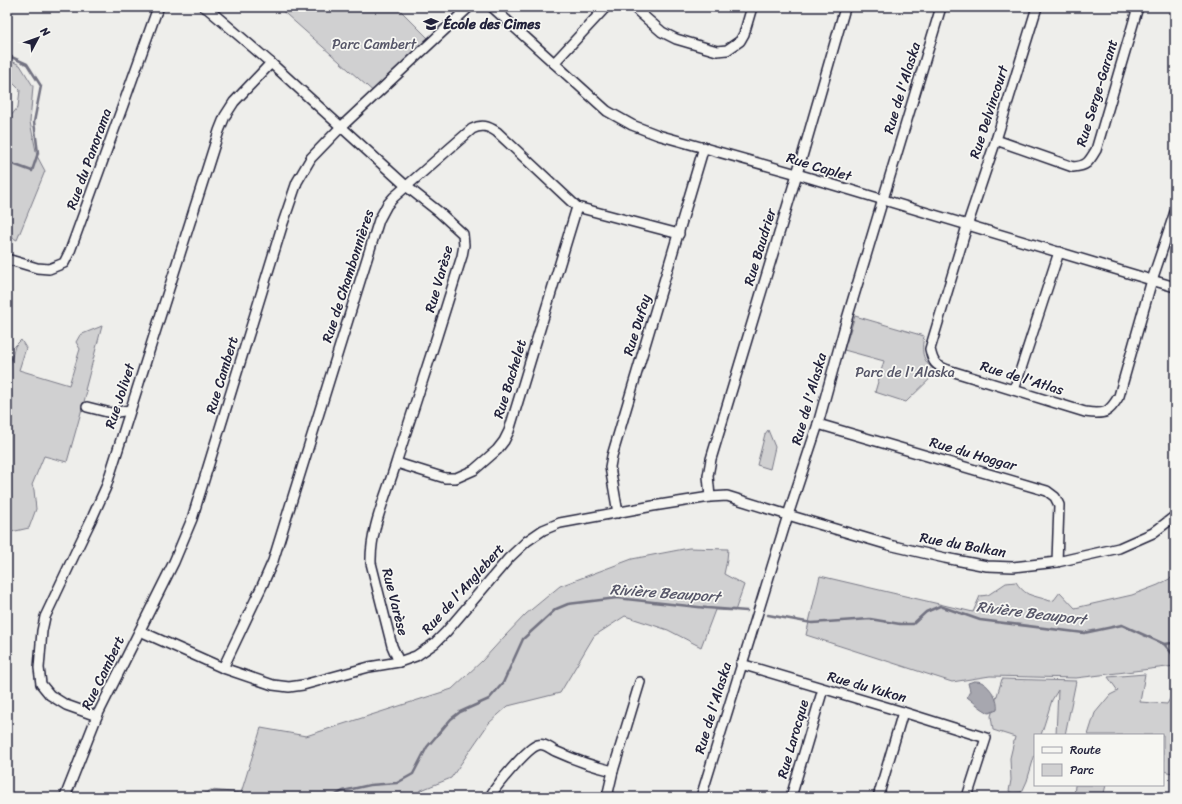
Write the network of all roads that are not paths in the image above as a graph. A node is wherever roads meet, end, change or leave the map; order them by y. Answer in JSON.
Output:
{"nodes":[{"id":1,"x":159,"y":7,"type":"edge"},
{"id":2,"x":204,"y":7,"type":"edge"},
{"id":3,"x":469,"y":7,"type":"edge"},
{"id":4,"x":492,"y":7,"type":"edge"},
{"id":5,"x":606,"y":7,"type":"edge"},
{"id":6,"x":634,"y":7,"type":"edge"},
{"id":7,"x":752,"y":7,"type":"edge"},
{"id":8,"x":846,"y":7,"type":"edge"},
{"id":9,"x":941,"y":7,"type":"edge"},
{"id":10,"x":1037,"y":7,"type":"edge"},
{"id":11,"x":1138,"y":7,"type":"edge"},
{"id":12,"x":271,"y":63,"type":"junction"},
{"id":13,"x":554,"y":63,"type":"junction"},
{"id":14,"x":341,"y":127,"type":"junction"},
{"id":15,"x":996,"y":140,"type":"junction"},
{"id":16,"x":704,"y":147,"type":"junction"},
{"id":17,"x":797,"y":174,"type":"junction"},
{"id":18,"x":406,"y":186,"type":"junction"},
{"id":19,"x":882,"y":200,"type":"junction"},
{"id":20,"x":577,"y":207,"type":"junction"},
{"id":21,"x":1175,"y":212,"type":"edge"},
{"id":22,"x":967,"y":226,"type":"junction"},
{"id":23,"x":679,"y":234,"type":"junction"},
{"id":24,"x":1059,"y":252,"type":"junction"},
{"id":25,"x":7,"y":259,"type":"edge"},
{"id":26,"x":1152,"y":280,"type":"junction"},
{"id":27,"x":1175,"y":287,"type":"edge"},
{"id":28,"x":1014,"y":390,"type":"junction"},
{"id":29,"x":87,"y":407,"type":"dead end"},
{"id":30,"x":130,"y":410,"type":"junction"},
{"id":31,"x":818,"y":424,"type":"junction"},
{"id":32,"x":397,"y":463,"type":"junction"},
{"id":33,"x":710,"y":497,"type":"junction"},
{"id":34,"x":618,"y":513,"type":"junction"},
{"id":35,"x":788,"y":515,"type":"junction"},
{"id":36,"x":1175,"y":516,"type":"edge"},
{"id":37,"x":1057,"y":562,"type":"junction"},
{"id":38,"x":140,"y":631,"type":"junction"},
{"id":39,"x":399,"y":662,"type":"junction"},
{"id":40,"x":741,"y":664,"type":"junction"},
{"id":41,"x":223,"y":668,"type":"junction"},
{"id":42,"x":640,"y":682,"type":"dead end"},
{"id":43,"x":823,"y":689,"type":"junction"},
{"id":44,"x":903,"y":712,"type":"junction"},
{"id":45,"x":97,"y":716,"type":"junction"},
{"id":46,"x":613,"y":771,"type":"junction"},
{"id":47,"x":65,"y":797,"type":"edge"},
{"id":48,"x":490,"y":797,"type":"edge"},
{"id":49,"x":607,"y":797,"type":"edge"},
{"id":50,"x":701,"y":797,"type":"edge"},
{"id":51,"x":791,"y":797,"type":"edge"},
{"id":52,"x":878,"y":797,"type":"edge"},
{"id":53,"x":967,"y":797,"type":"edge"}],
"edges":[{"from":1,"to":25,"type":"street","name":"Rue du Panorama"},
{"from":2,"to":12,"type":"street","name":"Rue Varèse"},
{"from":3,"to":14,"type":"street","name":"Rue Cambert"},
{"from":4,"to":13,"type":"street","name":"Rue Caplet"},
{"from":5,"to":13,"type":"street"},
{"from":6,"to":7,"type":"street"},
{"from":8,"to":17,"type":"street","name":"Rue Baudrier"},
{"from":9,"to":19,"type":"street","name":"Rue de l'Alaska"},
{"from":10,"to":15,"type":"street","name":"Rue Delvincourt"},
{"from":11,"to":15,"type":"street","name":"Rue Serge-Garant"},
{"from":12,"to":14,"type":"street","name":"Rue Varèse"},
{"from":12,"to":30,"type":"street","name":"Rue Jolivet"},
{"from":13,"to":16,"type":"street","name":"Rue Caplet"},
{"from":14,"to":18,"type":"street","name":"Rue Varèse"},
{"from":14,"to":38,"type":"street","name":"Rue Cambert"},
{"from":15,"to":22,"type":"street","name":"Rue Delvincourt"},
{"from":16,"to":17,"type":"street","name":"Rue Caplet"},
{"from":16,"to":23,"type":"street","name":"Rue Dufay"},
{"from":17,"to":19,"type":"street","name":"Rue Caplet"},
{"from":17,"to":33,"type":"street","name":"Rue Baudrier"},
{"from":18,"to":20,"type":"street","name":"Rue de Chambonnières"},
{"from":18,"to":32,"type":"street","name":"Rue Varèse"},
{"from":18,"to":41,"type":"street","name":"Rue de Chambonnières"},
{"from":19,"to":22,"type":"street","name":"Rue Caplet"},
{"from":19,"to":31,"type":"street","name":"Rue de l'Alaska"},
{"from":20,"to":23,"type":"street","name":"Rue de Chambonnières"},
{"from":20,"to":32,"type":"street","name":"Rue Bachelet"},
{"from":21,"to":26,"type":"street"},
{"from":22,"to":24,"type":"street","name":"Rue Caplet"},
{"from":22,"to":28,"type":"street","name":"Rue de l'Atlas"},
{"from":23,"to":34,"type":"street","name":"Rue Dufay"},
{"from":24,"to":26,"type":"street","name":"Rue Caplet"},
{"from":24,"to":28,"type":"street"},
{"from":26,"to":27,"type":"street","name":"Rue Caplet"},
{"from":26,"to":28,"type":"street","name":"Rue de l'Atlas"},
{"from":29,"to":30,"type":"street"},
{"from":30,"to":45,"type":"street","name":"Rue Jolivet"},
{"from":31,"to":35,"type":"street","name":"Rue de l'Alaska"},
{"from":31,"to":37,"type":"street","name":"Rue du Hoggar"},
{"from":32,"to":39,"type":"street","name":"Rue Varèse"},
{"from":33,"to":34,"type":"street","name":"Rue de l'Anglebert"},
{"from":33,"to":35,"type":"street","name":"Rue de l'Anglebert"},
{"from":34,"to":39,"type":"street","name":"Rue de l'Anglebert"},
{"from":35,"to":37,"type":"street","name":"Rue du Balkan"},
{"from":35,"to":40,"type":"street","name":"Rue de l'Alaska"},
{"from":36,"to":37,"type":"street","name":"Rue du Balkan"},
{"from":38,"to":41,"type":"street","name":"Rue de l'Anglebert"},
{"from":38,"to":45,"type":"street","name":"Rue Cambert"},
{"from":39,"to":41,"type":"street","name":"Rue de l'Anglebert"},
{"from":40,"to":43,"type":"street","name":"Rue du Yukon"},
{"from":40,"to":50,"type":"street","name":"Rue de l'Alaska"},
{"from":42,"to":46,"type":"street"},
{"from":43,"to":44,"type":"street","name":"Rue du Yukon"},
{"from":43,"to":51,"type":"street","name":"Rue Larocque"},
{"from":44,"to":52,"type":"street"},
{"from":44,"to":53,"type":"street","name":"Rue du Yukon"},
{"from":45,"to":47,"type":"street","name":"Rue Cambert"},
{"from":46,"to":48,"type":"street"},
{"from":46,"to":49,"type":"street"}]}
